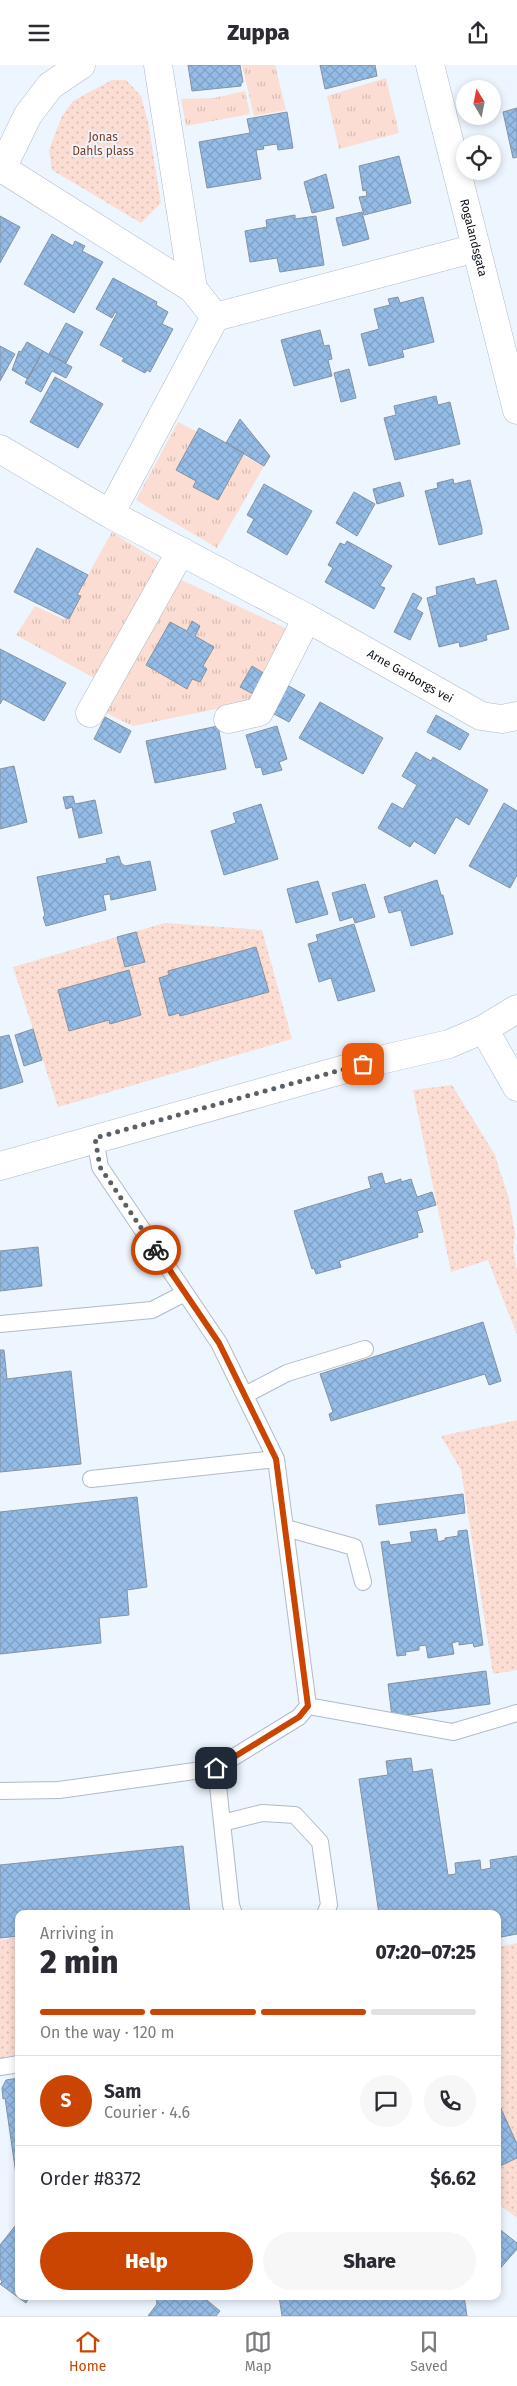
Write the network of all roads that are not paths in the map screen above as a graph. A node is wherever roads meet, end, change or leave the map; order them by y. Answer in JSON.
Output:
{"nodes":[{"id":1,"x":81,"y":65,"type":"edge"},
{"id":2,"x":158,"y":65,"type":"edge"},
{"id":3,"x":430,"y":65,"type":"edge"},
{"id":4,"x":1,"y":167,"type":"edge"},
{"id":5,"x":476,"y":247,"type":"junction"},
{"id":6,"x":193,"y":289,"type":"junction"},
{"id":7,"x":215,"y":317,"type":"junction"},
{"id":8,"x":517,"y":410,"type":"edge"},
{"id":9,"x":0,"y":449,"type":"edge"},
{"id":10,"x":110,"y":514,"type":"junction"},
{"id":11,"x":181,"y":551,"type":"junction"},
{"id":12,"x":307,"y":618,"type":"junction"},
{"id":13,"x":90,"y":713,"type":"dead end"},
{"id":14,"x":517,"y":716,"type":"edge"},
{"id":15,"x":228,"y":719,"type":"dead end"},
{"id":16,"x":517,"y":1009,"type":"edge"},
{"id":17,"x":484,"y":1029,"type":"junction"},
{"id":18,"x":517,"y":1087,"type":"edge"},
{"id":19,"x":95,"y":1138,"type":"junction"},
{"id":20,"x":0,"y":1166,"type":"edge"},
{"id":21,"x":185,"y":1293,"type":"junction"},
{"id":22,"x":0,"y":1324,"type":"edge"},
{"id":23,"x":366,"y":1349,"type":"dead end"},
{"id":24,"x":245,"y":1395,"type":"junction"},
{"id":25,"x":276,"y":1459,"type":"junction"},
{"id":26,"x":91,"y":1479,"type":"dead end"},
{"id":27,"x":286,"y":1529,"type":"junction"},
{"id":28,"x":363,"y":1582,"type":"dead end"},
{"id":29,"x":308,"y":1706,"type":"junction"},
{"id":30,"x":517,"y":1713,"type":"edge"},
{"id":31,"x":216,"y":1768,"type":"junction"},
{"id":32,"x":0,"y":1791,"type":"edge"},
{"id":33,"x":222,"y":1823,"type":"junction"},
{"id":34,"x":233,"y":1910,"type":"edge"},
{"id":35,"x":326,"y":1910,"type":"edge"},
{"id":36,"x":15,"y":2065,"type":"edge"},
{"id":37,"x":0,"y":2067,"type":"edge"}],
"edges":[{"from":1,"to":4,"type":"street"},
{"from":2,"to":6,"type":"street"},
{"from":3,"to":5,"type":"street","name":"Rogalandsgata"},
{"from":4,"to":6,"type":"street"},
{"from":5,"to":7,"type":"street"},
{"from":5,"to":8,"type":"street","name":"Rogalandsgata"},
{"from":6,"to":7,"type":"street"},
{"from":7,"to":10,"type":"street"},
{"from":9,"to":10,"type":"street","name":"Arne Garborgs vei"},
{"from":10,"to":11,"type":"street","name":"Arne Garborgs vei"},
{"from":11,"to":12,"type":"street","name":"Arne Garborgs vei"},
{"from":11,"to":13,"type":"street"},
{"from":12,"to":14,"type":"street","name":"Arne Garborgs vei"},
{"from":12,"to":15,"type":"street"},
{"from":16,"to":17,"type":"street"},
{"from":17,"to":18,"type":"street"},
{"from":17,"to":19,"type":"street"},
{"from":19,"to":20,"type":"street"},
{"from":19,"to":21,"type":"lane"},
{"from":21,"to":22,"type":"lane"},
{"from":21,"to":24,"type":"lane"},
{"from":23,"to":24,"type":"lane"},
{"from":24,"to":25,"type":"lane"},
{"from":25,"to":26,"type":"lane"},
{"from":25,"to":27,"type":"lane"},
{"from":27,"to":28,"type":"lane"},
{"from":27,"to":29,"type":"lane"},
{"from":29,"to":30,"type":"lane"},
{"from":29,"to":31,"type":"lane"},
{"from":31,"to":32,"type":"lane"},
{"from":31,"to":33,"type":"lane"},
{"from":33,"to":34,"type":"lane"},
{"from":33,"to":35,"type":"lane"},
{"from":36,"to":37,"type":"lane"}]}
